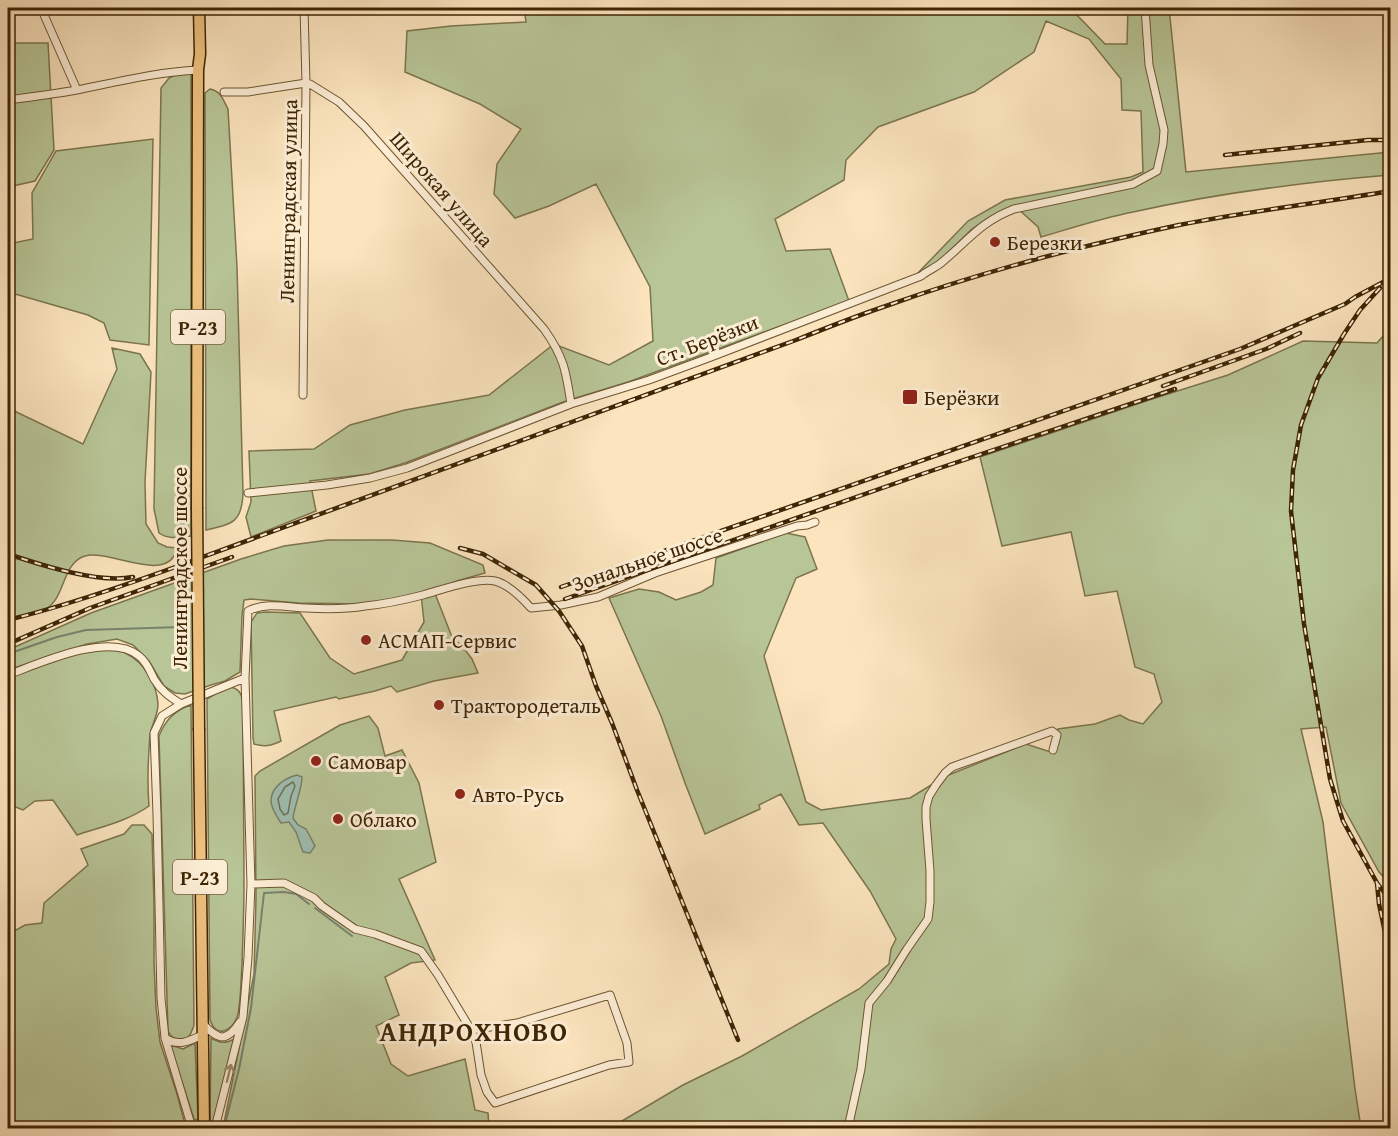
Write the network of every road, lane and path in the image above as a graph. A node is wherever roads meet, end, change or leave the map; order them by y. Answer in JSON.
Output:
{"nodes":[{"id":1,"x":41,"y":8,"type":"edge"},
{"id":2,"x":200,"y":8,"type":"edge"},
{"id":3,"x":304,"y":8,"type":"edge"},
{"id":4,"x":1145,"y":8,"type":"edge"},
{"id":5,"x":198,"y":70,"type":"junction"},
{"id":6,"x":306,"y":83,"type":"junction"},
{"id":7,"x":77,"y":90,"type":"junction"},
{"id":8,"x":224,"y":92,"type":"dead end"},
{"id":9,"x":8,"y":100,"type":"edge"},
{"id":10,"x":303,"y":395,"type":"dead end"},
{"id":11,"x":571,"y":404,"type":"junction"},
{"id":12,"x":248,"y":493,"type":"dead end"},
{"id":13,"x":815,"y":522,"type":"dead end"},
{"id":14,"x":8,"y":675,"type":"edge"},
{"id":15,"x":245,"y":678,"type":"junction"},
{"id":16,"x":181,"y":704,"type":"junction"},
{"id":17,"x":1053,"y":750,"type":"dead end"},
{"id":18,"x":251,"y":884,"type":"junction"},
{"id":19,"x":243,"y":1017,"type":"junction"},
{"id":20,"x":202,"y":1023,"type":"junction"},
{"id":21,"x":471,"y":1030,"type":"junction"},
{"id":22,"x":202,"y":1035,"type":"junction"},
{"id":23,"x":165,"y":1038,"type":"junction"},
{"id":24,"x":192,"y":1128,"type":"edge"},
{"id":25,"x":204,"y":1128,"type":"edge"},
{"id":26,"x":216,"y":1128,"type":"edge"},
{"id":27,"x":848,"y":1128,"type":"edge"}],
"edges":[{"from":1,"to":7,"type":"street"},
{"from":2,"to":5,"type":"highway","name":"Ленинградское шоссе","number":"Р-23"},
{"from":3,"to":6,"type":"street","name":"Ленинградская улица"},
{"from":4,"to":11,"type":"street","name":"Ст. Берёзки"},
{"from":5,"to":7,"type":"street"},
{"from":5,"to":20,"type":"highway","name":"Ленинградское шоссе","number":"Р-23","bridge":true},
{"from":6,"to":8,"type":"street"},
{"from":6,"to":10,"type":"street","name":"Ленинградская улица"},
{"from":6,"to":11,"type":"street","name":"Широкая улица"},
{"from":7,"to":9,"type":"street"},
{"from":11,"to":12,"type":"street","name":"Ст. Берёзки"},
{"from":13,"to":15,"type":"street","name":"Зональное шоссе"},
{"from":14,"to":16,"type":"street"},
{"from":15,"to":16,"type":"street"},
{"from":15,"to":18,"type":"street"},
{"from":16,"to":23,"type":"street"},
{"from":17,"to":27,"type":"street"},
{"from":18,"to":19,"type":"street"},
{"from":18,"to":21,"type":"street"},
{"from":19,"to":20,"type":"street"},
{"from":26,"to":19,"type":"street","one_way":true},
{"from":20,"to":22,"type":"highway","name":"Ленинградское шоссе","number":"Р-23"},
{"from":21,"to":21,"type":"street"},
{"from":22,"to":23,"type":"street"},
{"from":22,"to":25,"type":"highway","name":"Ленинградское шоссе","number":"Р-23"},
{"from":23,"to":24,"type":"street"}]}
